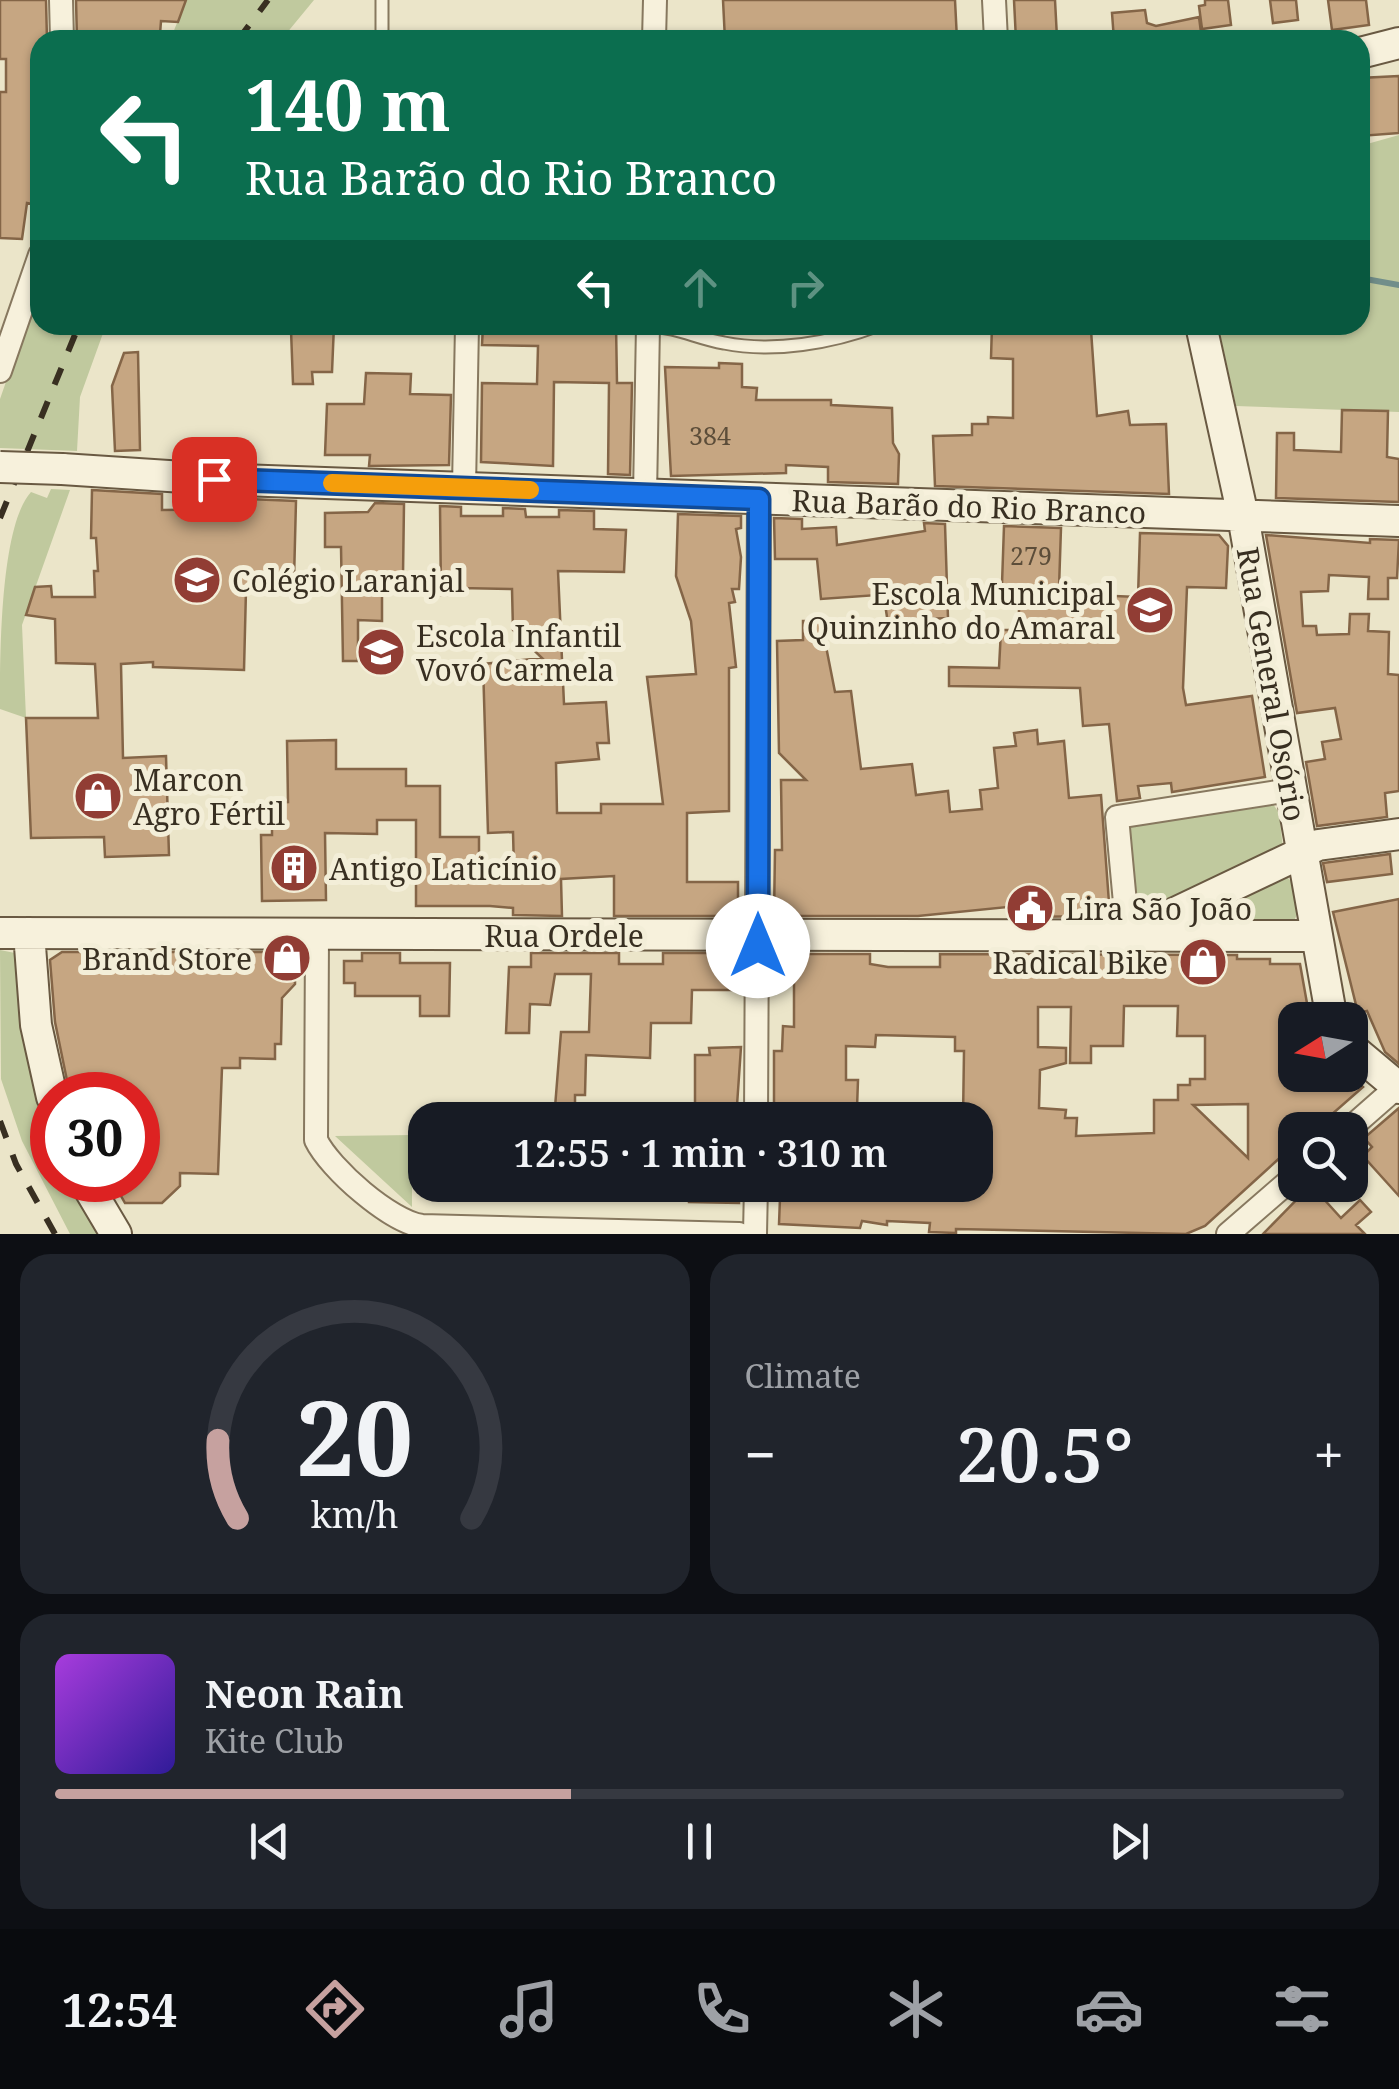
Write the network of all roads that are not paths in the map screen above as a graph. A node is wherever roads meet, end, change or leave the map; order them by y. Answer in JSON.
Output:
{"nodes":[{"id":1,"x":61,"y":0,"type":"edge"},
{"id":2,"x":382,"y":0,"type":"edge"},
{"id":3,"x":654,"y":0,"type":"edge"},
{"id":4,"x":994,"y":0,"type":"edge"},
{"id":5,"x":62,"y":30,"type":"edge"},
{"id":6,"x":382,"y":30,"type":"edge"},
{"id":7,"x":654,"y":30,"type":"edge"},
{"id":8,"x":996,"y":30,"type":"edge"},
{"id":9,"x":1399,"y":43,"type":"edge"},
{"id":10,"x":1370,"y":50,"type":"edge"},
{"id":11,"x":30,"y":284,"type":"edge"},
{"id":12,"x":467,"y":335,"type":"edge"},
{"id":13,"x":648,"y":335,"type":"edge"},
{"id":14,"x":702,"y":335,"type":"edge"},
{"id":15,"x":841,"y":335,"type":"edge"},
{"id":16,"x":1203,"y":335,"type":"edge"},
{"id":17,"x":0,"y":371,"type":"edge"},
{"id":18,"x":0,"y":466,"type":"edge"},
{"id":19,"x":464,"y":487,"type":"junction"},
{"id":20,"x":645,"y":494,"type":"junction"},
{"id":21,"x":759,"y":499,"type":"junction"},
{"id":22,"x":1243,"y":516,"type":"junction"},
{"id":23,"x":1399,"y":521,"type":"edge"},
{"id":24,"x":1290,"y":790,"type":"junction"},
{"id":25,"x":1399,"y":834,"type":"edge"},
{"id":26,"x":1300,"y":853,"type":"junction"},
{"id":27,"x":15,"y":933,"type":"edge"},
{"id":28,"x":316,"y":935,"type":"junction"},
{"id":29,"x":758,"y":935,"type":"junction"},
{"id":30,"x":1128,"y":935,"type":"junction"},
{"id":31,"x":1316,"y":936,"type":"junction"},
{"id":32,"x":1329,"y":1002,"type":"edge"},
{"id":33,"x":1368,"y":1062,"type":"edge"},
{"id":34,"x":46,"y":1072,"type":"edge"},
{"id":35,"x":1398,"y":1088,"type":"edge"},
{"id":36,"x":756,"y":1102,"type":"edge"},
{"id":37,"x":1368,"y":1113,"type":"edge"},
{"id":38,"x":1278,"y":1191,"type":"edge"},
{"id":39,"x":97,"y":1202,"type":"edge"},
{"id":40,"x":756,"y":1202,"type":"edge"},
{"id":41,"x":1230,"y":1233,"type":"edge"},
{"id":42,"x":116,"y":1234,"type":"edge"},
{"id":43,"x":739,"y":1234,"type":"edge"},
{"id":44,"x":756,"y":1234,"type":"edge"}],
"edges":[{"from":1,"to":5,"type":"street"},
{"from":2,"to":6,"type":"lane"},
{"from":3,"to":7,"type":"street"},
{"from":4,"to":8,"type":"street"},
{"from":9,"to":10,"type":"main road"},
{"from":11,"to":17,"type":"street"},
{"from":12,"to":19,"type":"street"},
{"from":13,"to":20,"type":"street"},
{"from":14,"to":15,"type":"lane"},
{"from":16,"to":22,"type":"main road","name":"Rua General Osório"},
{"from":18,"to":19,"type":"main road","name":"Rua Barão do Rio Branco","bridge":true},
{"from":19,"to":20,"type":"main road","name":"Rua Barão do Rio Branco"},
{"from":20,"to":21,"type":"main road","name":"Rua Barão do Rio Branco"},
{"from":21,"to":22,"type":"main road","name":"Rua Barão do Rio Branco"},
{"from":21,"to":29,"type":"street"},
{"from":22,"to":23,"type":"main road","name":"Rua Barão do Rio Branco"},
{"from":22,"to":24,"type":"main road","name":"Rua General Osório"},
{"from":24,"to":26,"type":"main road","name":"Rua General Osório"},
{"from":24,"to":30,"type":"street"},
{"from":25,"to":26,"type":"main road"},
{"from":26,"to":30,"type":"main road"},
{"from":26,"to":31,"type":"main road","name":"Rua General Osório"},
{"from":27,"to":28,"type":"main road","name":"Rua Ordele"},
{"from":27,"to":34,"type":"main road"},
{"from":28,"to":29,"type":"main road","name":"Rua Ordele"},
{"from":28,"to":43,"type":"street"},
{"from":29,"to":30,"type":"main road","name":"Rua Ordele"},
{"from":29,"to":36,"type":"street"},
{"from":30,"to":31,"type":"main road","name":"Rua Ordele"},
{"from":31,"to":32,"type":"main road","name":"Rua General Osório"},
{"from":33,"to":35,"type":"main road"},
{"from":35,"to":37,"type":"street"},
{"from":38,"to":41,"type":"street"},
{"from":39,"to":42,"type":"main road"},
{"from":40,"to":44,"type":"street"}]}
